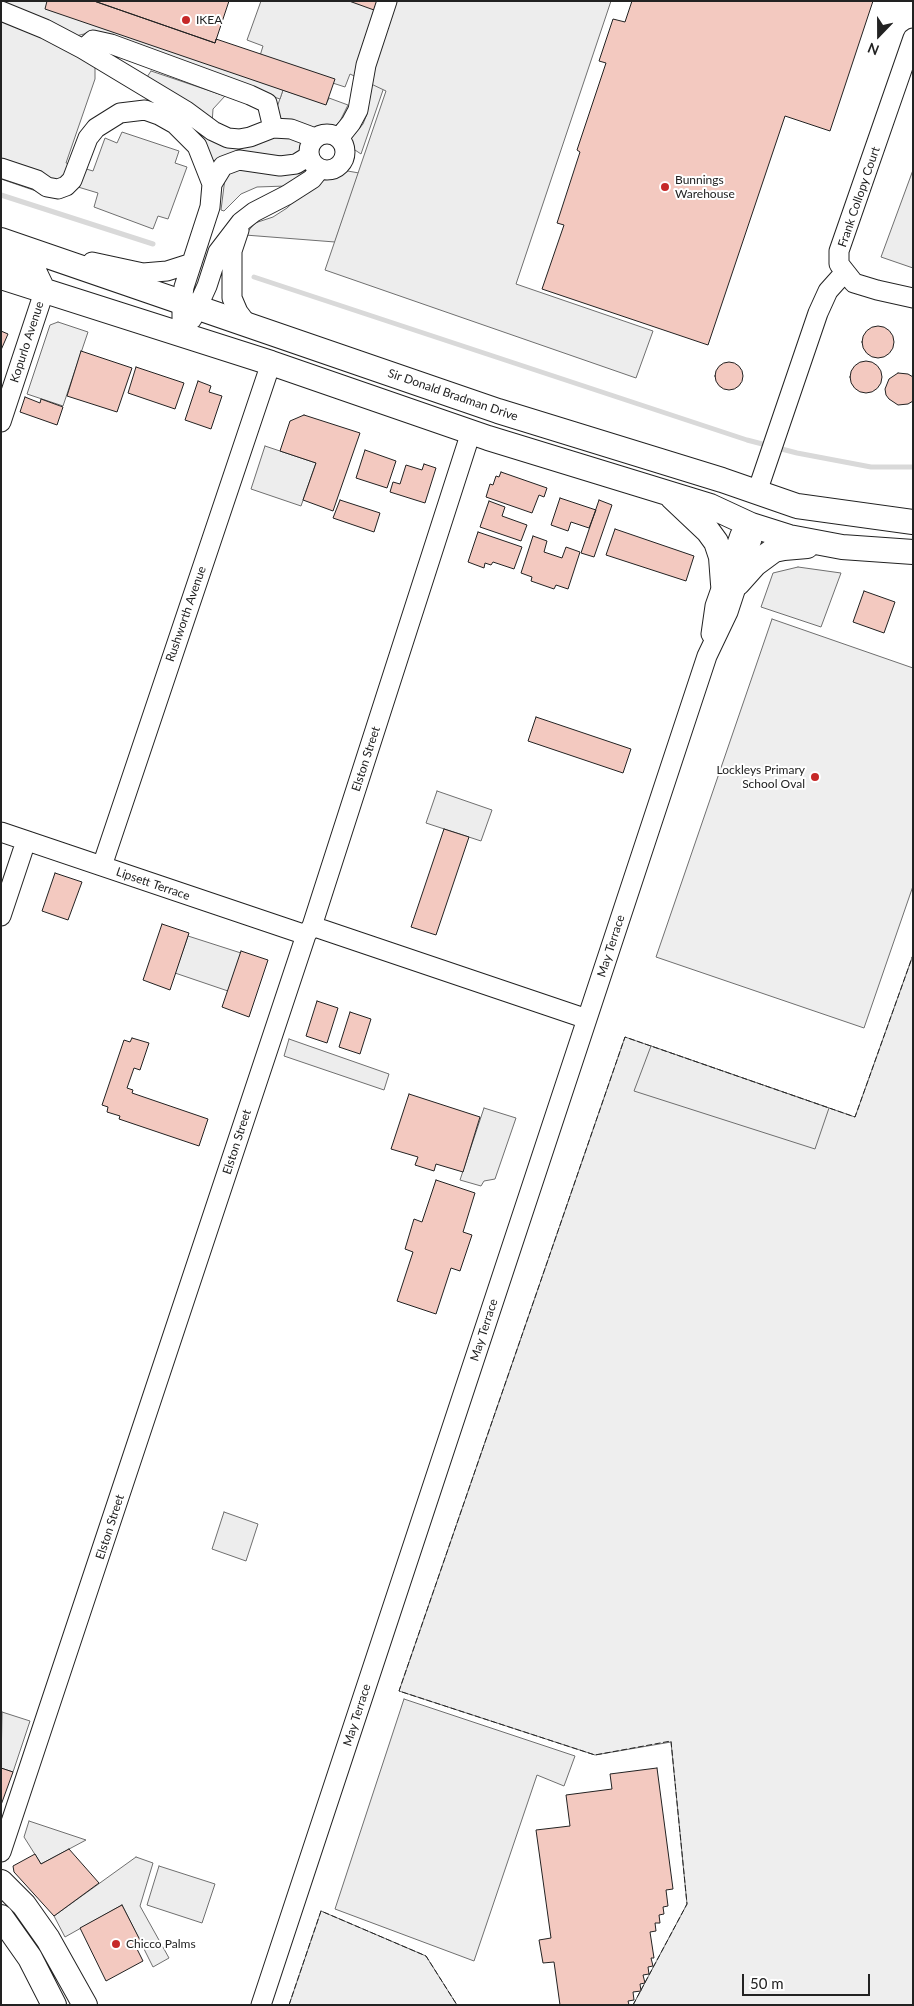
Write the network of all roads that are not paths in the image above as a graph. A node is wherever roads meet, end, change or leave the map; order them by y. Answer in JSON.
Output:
{"nodes":[{"id":1,"x":387,"y":1,"type":"edge"},
{"id":2,"x":1,"y":11,"type":"edge"},
{"id":3,"x":912,"y":44,"type":"edge"},
{"id":4,"x":83,"y":48,"type":"junction"},
{"id":5,"x":273,"y":128,"type":"junction"},
{"id":6,"x":339,"y":138,"type":"junction"},
{"id":7,"x":315,"y":154,"type":"junction"},
{"id":8,"x":1,"y":168,"type":"edge"},
{"id":9,"x":212,"y":184,"type":"junction"},
{"id":10,"x":1,"y":240,"type":"edge"},
{"id":11,"x":27,"y":247,"type":"junction"},
{"id":12,"x":225,"y":252,"type":"junction"},
{"id":13,"x":1,"y":256,"type":"edge"},
{"id":14,"x":187,"y":264,"type":"junction"},
{"id":15,"x":845,"y":272,"type":"junction"},
{"id":16,"x":1,"y":277,"type":"edge"},
{"id":17,"x":44,"y":292,"type":"junction"},
{"id":18,"x":913,"y":298,"type":"edge"},
{"id":19,"x":196,"y":299,"type":"junction"},
{"id":20,"x":247,"y":324,"type":"junction"},
{"id":21,"x":182,"y":335,"type":"junction"},
{"id":22,"x":271,"y":362,"type":"junction"},
{"id":23,"x":1,"y":422,"type":"edge"},
{"id":24,"x":471,"y":432,"type":"junction"},
{"id":25,"x":700,"y":473,"type":"junction"},
{"id":26,"x":758,"y":492,"type":"junction"},
{"id":27,"x":670,"y":495,"type":"junction"},
{"id":28,"x":797,"y":506,"type":"junction"},
{"id":29,"x":913,"y":522,"type":"edge"},
{"id":30,"x":752,"y":525,"type":"junction"},
{"id":31,"x":831,"y":545,"type":"junction"},
{"id":32,"x":913,"y":552,"type":"edge"},
{"id":33,"x":730,"y":584,"type":"junction"},
{"id":34,"x":1,"y":832,"type":"edge"},
{"id":35,"x":26,"y":841,"type":"junction"},
{"id":36,"x":102,"y":866,"type":"junction"},
{"id":37,"x":1,"y":916,"type":"edge"},
{"id":38,"x":309,"y":930,"type":"junction"},
{"id":39,"x":587,"y":1019,"type":"junction"},
{"id":40,"x":1,"y":1852,"type":"edge"},
{"id":41,"x":1,"y":1882,"type":"edge"},
{"id":42,"x":1,"y":1917,"type":"edge"},
{"id":43,"x":52,"y":2003,"type":"edge"},
{"id":44,"x":85,"y":2005,"type":"edge"},
{"id":45,"x":261,"y":2005,"type":"edge"}],
"edges":[{"from":1,"to":6,"type":"street"},
{"from":2,"to":4,"type":"street"},
{"from":3,"to":15,"type":"street","name":"Frank Collopy Court"},
{"from":4,"to":5,"type":"street"},
{"from":4,"to":5,"type":"street"},
{"from":5,"to":7,"type":"street"},
{"from":6,"to":7,"type":"street"},
{"from":6,"to":7,"type":"street"},
{"from":7,"to":9,"type":"street"},
{"from":7,"to":12,"type":"street"},
{"from":8,"to":9,"type":"street"},
{"from":9,"to":14,"type":"street"},
{"from":10,"to":11,"type":"main road","name":"Sir Donald Bradman Drive"},
{"from":11,"to":14,"type":"street"},
{"from":11,"to":19,"type":"main road","name":"Sir Donald Bradman Drive"},
{"from":12,"to":19,"type":"street"},
{"from":12,"to":20,"type":"street"},
{"from":13,"to":17,"type":"main road"},
{"from":14,"to":19,"type":"street"},
{"from":15,"to":18,"type":"street"},
{"from":15,"to":26,"type":"street"},
{"from":16,"to":17,"type":"main road"},
{"from":17,"to":21,"type":"main road"},
{"from":17,"to":23,"type":"street","name":"Kopurlo Avenue"},
{"from":19,"to":20,"type":"main road","name":"Sir Donald Bradman Drive"},
{"from":19,"to":21,"type":"street"},
{"from":20,"to":25,"type":"main road","name":"Sir Donald Bradman Drive"},
{"from":21,"to":22,"type":"main road"},
{"from":22,"to":24,"type":"main road"},
{"from":22,"to":36,"type":"street","name":"Rushworth Avenue"},
{"from":24,"to":27,"type":"main road"},
{"from":24,"to":38,"type":"street","name":"Elston Street"},
{"from":25,"to":26,"type":"main road","name":"Sir Donald Bradman Drive"},
{"from":25,"to":30,"type":"main road"},
{"from":26,"to":28,"type":"main road","name":"Sir Donald Bradman Drive"},
{"from":27,"to":30,"type":"main road"},
{"from":27,"to":33,"type":"main road"},
{"from":28,"to":29,"type":"main road","name":"Sir Donald Bradman Drive"},
{"from":28,"to":30,"type":"main road"},
{"from":30,"to":31,"type":"main road"},
{"from":30,"to":33,"type":"street","name":"May Terrace"},
{"from":31,"to":32,"type":"main road"},
{"from":31,"to":33,"type":"main road"},
{"from":33,"to":39,"type":"street","name":"May Terrace"},
{"from":34,"to":35,"type":"street","name":"Lipsett Terrace"},
{"from":35,"to":36,"type":"street","name":"Lipsett Terrace"},
{"from":35,"to":37,"type":"street"},
{"from":36,"to":38,"type":"street","name":"Lipsett Terrace"},
{"from":38,"to":39,"type":"street","name":"Lipsett Terrace"},
{"from":38,"to":40,"type":"street","name":"Elston Street"},
{"from":39,"to":45,"type":"street","name":"May Terrace"},
{"from":41,"to":44,"type":"main road"},
{"from":42,"to":43,"type":"main road"}]}
